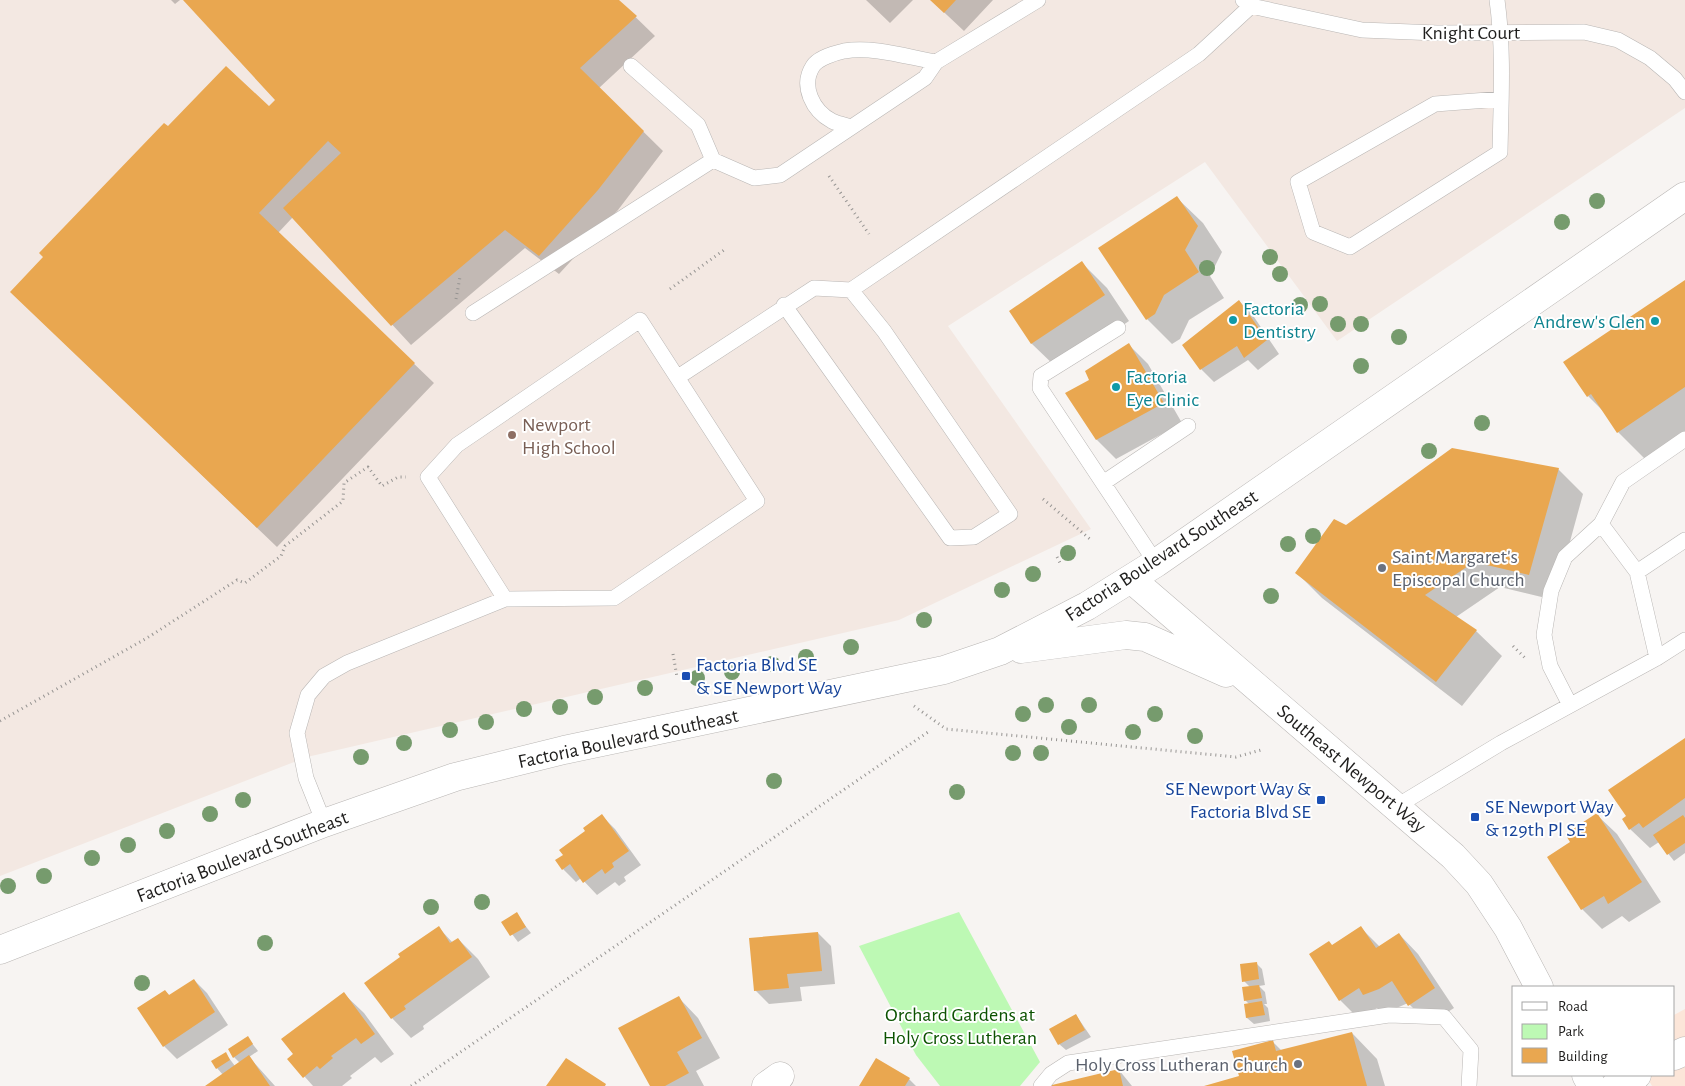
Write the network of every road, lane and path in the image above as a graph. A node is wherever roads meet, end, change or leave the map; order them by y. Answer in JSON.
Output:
{"nodes":[{"id":1,"x":1038,"y":0,"type":"edge"},
{"id":2,"x":1497,"y":0,"type":"edge"},
{"id":3,"x":1247,"y":3,"type":"edge"},
{"id":4,"x":1501,"y":33,"type":"junction"},
{"id":5,"x":936,"y":62,"type":"junction"},
{"id":6,"x":631,"y":66,"type":"dead end"},
{"id":7,"x":1685,"y":92,"type":"edge"},
{"id":8,"x":1501,"y":99,"type":"junction"},
{"id":9,"x":850,"y":127,"type":"junction"},
{"id":10,"x":713,"y":160,"type":"junction"},
{"id":11,"x":829,"y":176,"type":"dead end"},
{"id":12,"x":1685,"y":196,"type":"edge"},
{"id":13,"x":869,"y":234,"type":"dead end"},
{"id":14,"x":724,"y":250,"type":"dead end"},
{"id":15,"x":460,"y":277,"type":"dead end"},
{"id":16,"x":670,"y":289,"type":"dead end"},
{"id":17,"x":851,"y":290,"type":"junction"},
{"id":18,"x":455,"y":302,"type":"dead end"},
{"id":19,"x":784,"y":305,"type":"junction"},
{"id":20,"x":473,"y":313,"type":"dead end"},
{"id":21,"x":1118,"y":328,"type":"dead end"},
{"id":22,"x":678,"y":377,"type":"junction"},
{"id":23,"x":1188,"y":426,"type":"dead end"},
{"id":24,"x":1685,"y":439,"type":"edge"},
{"id":25,"x":1102,"y":483,"type":"junction"},
{"id":26,"x":382,"y":486,"type":"dead end"},
{"id":27,"x":1043,"y":499,"type":"dead end"},
{"id":28,"x":1601,"y":524,"type":"junction"},
{"id":29,"x":1090,"y":540,"type":"dead end"},
{"id":30,"x":1685,"y":540,"type":"edge"},
{"id":31,"x":1057,"y":557,"type":"dead end"},
{"id":32,"x":1060,"y":563,"type":"dead end"},
{"id":33,"x":1156,"y":563,"type":"junction"},
{"id":34,"x":1637,"y":572,"type":"junction"},
{"id":35,"x":1131,"y":579,"type":"junction"},
{"id":36,"x":505,"y":599,"type":"junction"},
{"id":37,"x":1685,"y":640,"type":"edge"},
{"id":38,"x":1513,"y":646,"type":"dead end"},
{"id":39,"x":1000,"y":651,"type":"junction"},
{"id":40,"x":673,"y":654,"type":"dead end"},
{"id":41,"x":1657,"y":658,"type":"junction"},
{"id":42,"x":1528,"y":661,"type":"dead end"},
{"id":43,"x":677,"y":677,"type":"dead end"},
{"id":44,"x":1259,"y":689,"type":"junction"},
{"id":45,"x":1570,"y":705,"type":"junction"},
{"id":46,"x":0,"y":721,"type":"edge"},
{"id":47,"x":946,"y":730,"type":"dead end"},
{"id":48,"x":928,"y":732,"type":"dead end"},
{"id":49,"x":1261,"y":750,"type":"dead end"},
{"id":50,"x":1397,"y":806,"type":"junction"},
{"id":51,"x":324,"y":823,"type":"junction"},
{"id":52,"x":0,"y":950,"type":"edge"},
{"id":53,"x":1538,"y":986,"type":"edge"},
{"id":54,"x":1635,"y":1076,"type":"edge"},
{"id":55,"x":411,"y":1086,"type":"edge"},
{"id":56,"x":1041,"y":1086,"type":"edge"},
{"id":57,"x":1469,"y":1086,"type":"edge"},
{"id":58,"x":1615,"y":1086,"type":"edge"}],
"edges":[{"from":1,"to":5,"type":"lane"},
{"from":2,"to":4,"type":"lane"},
{"from":3,"to":4,"type":"lane","name":"Knight Court"},
{"from":3,"to":17,"type":"lane"},
{"from":4,"to":7,"type":"lane","name":"Knight Court"},
{"from":4,"to":8,"type":"lane"},
{"from":5,"to":9,"type":"lane"},
{"from":5,"to":9,"type":"lane"},
{"from":6,"to":10,"type":"lane"},
{"from":8,"to":8,"type":"lane"},
{"from":9,"to":10,"type":"lane"},
{"from":10,"to":20,"type":"lane"},
{"from":11,"to":13,"type":"path"},
{"from":12,"to":33,"type":"main road","name":"Factoria Boulevard Southeast"},
{"from":14,"to":16,"type":"path"},
{"from":15,"to":18,"type":"path"},
{"from":17,"to":19,"type":"lane"},
{"from":17,"to":19,"type":"lane"},
{"from":19,"to":22,"type":"lane"},
{"from":21,"to":25,"type":"lane"},
{"from":22,"to":36,"type":"lane"},
{"from":22,"to":36,"type":"lane"},
{"from":23,"to":25,"type":"lane"},
{"from":24,"to":28,"type":"lane"},
{"from":25,"to":33,"type":"lane"},
{"from":26,"to":46,"type":"path"},
{"from":27,"to":29,"type":"path"},
{"from":28,"to":34,"type":"lane"},
{"from":28,"to":45,"type":"lane"},
{"from":30,"to":34,"type":"lane"},
{"from":31,"to":32,"type":"path"},
{"from":33,"to":35,"type":"main road","name":"Factoria Boulevard Southeast"},
{"from":34,"to":41,"type":"lane"},
{"from":35,"to":39,"type":"main road","name":"Factoria Boulevard Southeast"},
{"from":35,"to":44,"type":"main road","name":"Southeast Newport Way"},
{"from":36,"to":51,"type":"lane"},
{"from":37,"to":41,"type":"lane"},
{"from":38,"to":42,"type":"path"},
{"from":39,"to":44,"type":"main road"},
{"from":39,"to":51,"type":"main road","name":"Factoria Boulevard Southeast"},
{"from":40,"to":43,"type":"path"},
{"from":41,"to":45,"type":"lane"},
{"from":44,"to":50,"type":"main road","name":"Southeast Newport Way"},
{"from":45,"to":50,"type":"lane"},
{"from":47,"to":49,"type":"path"},
{"from":48,"to":55,"type":"path"},
{"from":50,"to":53,"type":"main road","name":"Southeast Newport Way"},
{"from":51,"to":52,"type":"main road","name":"Factoria Boulevard Southeast"},
{"from":54,"to":58,"type":"main road"},
{"from":56,"to":57,"type":"lane"}]}
